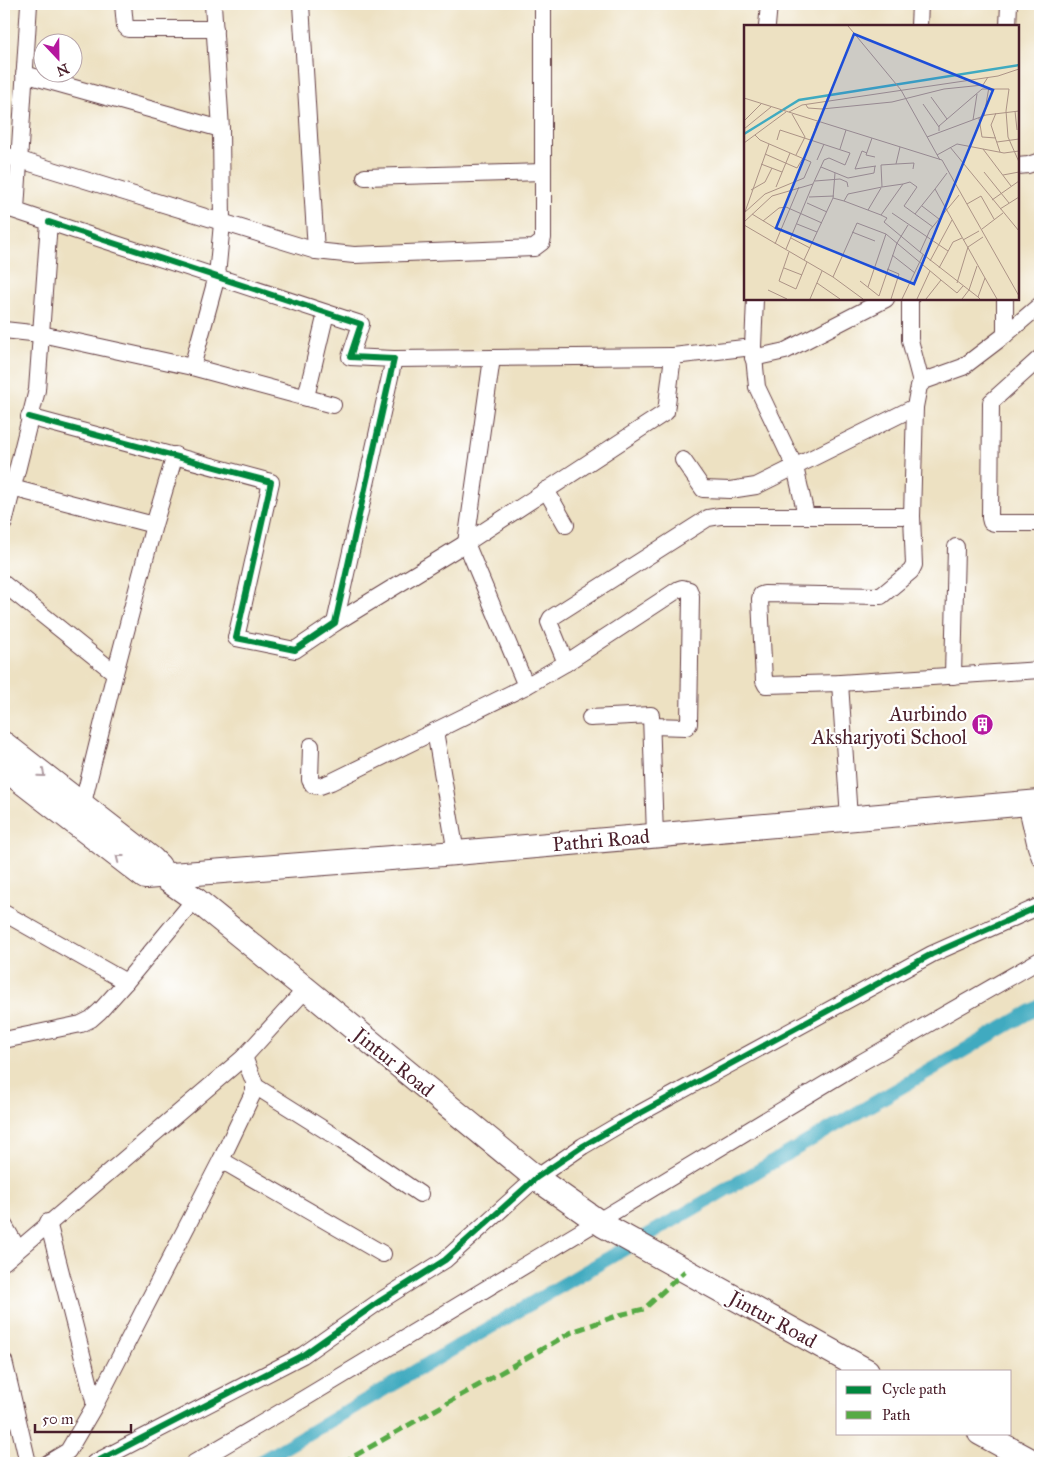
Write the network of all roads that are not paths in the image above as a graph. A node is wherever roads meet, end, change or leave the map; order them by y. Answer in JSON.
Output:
{"nodes":[{"id":1,"x":28,"y":4,"type":"edge"},
{"id":2,"x":123,"y":4,"type":"edge"},
{"id":3,"x":213,"y":4,"type":"edge"},
{"id":4,"x":302,"y":4,"type":"edge"},
{"id":5,"x":543,"y":4,"type":"edge"},
{"id":6,"x":769,"y":4,"type":"edge"},
{"id":7,"x":920,"y":4,"type":"edge"},
{"id":8,"x":1009,"y":4,"type":"edge"},
{"id":9,"x":768,"y":25,"type":"edge"},
{"id":10,"x":919,"y":25,"type":"edge"},
{"id":11,"x":1008,"y":25,"type":"edge"},
{"id":12,"x":215,"y":29,"type":"junction"},
{"id":13,"x":24,"y":74,"type":"junction"},
{"id":14,"x":220,"y":129,"type":"junction"},
{"id":15,"x":11,"y":157,"type":"edge"},
{"id":16,"x":1040,"y":162,"type":"edge"},
{"id":17,"x":1019,"y":166,"type":"edge"},
{"id":18,"x":543,"y":172,"type":"junction"},
{"id":19,"x":365,"y":177,"type":"dead end"},
{"id":20,"x":10,"y":209,"type":"edge"},
{"id":21,"x":50,"y":222,"type":"junction"},
{"id":22,"x":222,"y":223,"type":"junction"},
{"id":23,"x":316,"y":251,"type":"junction"},
{"id":24,"x":217,"y":276,"type":"junction"},
{"id":25,"x":755,"y":300,"type":"edge"},
{"id":26,"x":884,"y":300,"type":"edge"},
{"id":27,"x":910,"y":300,"type":"edge"},
{"id":28,"x":1004,"y":300,"type":"edge"},
{"id":29,"x":1040,"y":305,"type":"edge"},
{"id":30,"x":326,"y":313,"type":"junction"},
{"id":31,"x":4,"y":330,"type":"edge"},
{"id":32,"x":41,"y":334,"type":"junction"},
{"id":33,"x":1005,"y":335,"type":"junction"},
{"id":34,"x":753,"y":353,"type":"junction"},
{"id":35,"x":673,"y":356,"type":"junction"},
{"id":36,"x":492,"y":358,"type":"junction"},
{"id":37,"x":1040,"y":358,"type":"edge"},
{"id":38,"x":394,"y":359,"type":"junction"},
{"id":39,"x":192,"y":367,"type":"junction"},
{"id":40,"x":921,"y":382,"type":"junction"},
{"id":41,"x":306,"y":397,"type":"junction"},
{"id":42,"x":333,"y":404,"type":"dead end"},
{"id":43,"x":915,"y":407,"type":"junction"},
{"id":44,"x":29,"y":417,"type":"junction"},
{"id":45,"x":175,"y":455,"type":"junction"},
{"id":46,"x":683,"y":460,"type":"dead end"},
{"id":47,"x":795,"y":467,"type":"junction"},
{"id":48,"x":12,"y":488,"type":"junction"},
{"id":49,"x":546,"y":490,"type":"junction"},
{"id":50,"x":806,"y":515,"type":"junction"},
{"id":51,"x":912,"y":516,"type":"junction"},
{"id":52,"x":4,"y":523,"type":"edge"},
{"id":53,"x":1040,"y":523,"type":"edge"},
{"id":54,"x":566,"y":525,"type":"dead end"},
{"id":55,"x":154,"y":526,"type":"junction"},
{"id":56,"x":466,"y":543,"type":"junction"},
{"id":57,"x":956,"y":548,"type":"dead end"},
{"id":58,"x":4,"y":584,"type":"edge"},
{"id":59,"x":335,"y":623,"type":"junction"},
{"id":60,"x":566,"y":663,"type":"junction"},
{"id":61,"x":1040,"y":670,"type":"edge"},
{"id":62,"x":115,"y":673,"type":"junction"},
{"id":63,"x":953,"y":676,"type":"junction"},
{"id":64,"x":840,"y":684,"type":"junction"},
{"id":65,"x":526,"y":686,"type":"junction"},
{"id":66,"x":590,"y":718,"type":"dead end"},
{"id":67,"x":652,"y":726,"type":"junction"},
{"id":68,"x":434,"y":731,"type":"junction"},
{"id":69,"x":4,"y":744,"type":"edge"},
{"id":70,"x":311,"y":746,"type":"dead end"},
{"id":71,"x":4,"y":768,"type":"edge"},
{"id":72,"x":1033,"y":802,"type":"edge"},
{"id":73,"x":82,"y":807,"type":"junction"},
{"id":74,"x":850,"y":818,"type":"junction"},
{"id":75,"x":655,"y":836,"type":"junction"},
{"id":76,"x":456,"y":853,"type":"junction"},
{"id":77,"x":1040,"y":858,"type":"edge"},
{"id":78,"x":162,"y":876,"type":"junction"},
{"id":79,"x":192,"y":897,"type":"junction"},
{"id":80,"x":1040,"y":906,"type":"edge"},
{"id":81,"x":4,"y":912,"type":"edge"},
{"id":82,"x":1040,"y":960,"type":"edge"},
{"id":83,"x":126,"y":982,"type":"junction"},
{"id":84,"x":306,"y":989,"type":"junction"},
{"id":85,"x":4,"y":1040,"type":"edge"},
{"id":86,"x":244,"y":1058,"type":"junction"},
{"id":87,"x":255,"y":1086,"type":"junction"},
{"id":88,"x":221,"y":1160,"type":"junction"},
{"id":89,"x":536,"y":1178,"type":"junction"},
{"id":90,"x":420,"y":1194,"type":"dead end"},
{"id":91,"x":48,"y":1222,"type":"junction"},
{"id":92,"x":600,"y":1223,"type":"junction"},
{"id":93,"x":4,"y":1225,"type":"edge"},
{"id":94,"x":18,"y":1249,"type":"junction"},
{"id":95,"x":383,"y":1254,"type":"dead end"},
{"id":96,"x":4,"y":1262,"type":"edge"},
{"id":97,"x":4,"y":1360,"type":"edge"},
{"id":98,"x":865,"y":1370,"type":"edge"},
{"id":99,"x":95,"y":1405,"type":"junction"},
{"id":100,"x":982,"y":1434,"type":"edge"},
{"id":101,"x":28,"y":1463,"type":"edge"},
{"id":102,"x":48,"y":1463,"type":"edge"},
{"id":103,"x":94,"y":1463,"type":"edge"},
{"id":104,"x":194,"y":1463,"type":"edge"},
{"id":105,"x":1035,"y":1463,"type":"edge"}],
"edges":[{"from":1,"to":13,"type":"street"},
{"from":2,"to":12,"type":"street"},
{"from":3,"to":12,"type":"street"},
{"from":4,"to":23,"type":"street"},
{"from":5,"to":18,"type":"street"},
{"from":6,"to":9,"type":"street"},
{"from":7,"to":10,"type":"street"},
{"from":8,"to":11,"type":"street"},
{"from":12,"to":14,"type":"street"},
{"from":13,"to":14,"type":"street"},
{"from":13,"to":15,"type":"street"},
{"from":14,"to":22,"type":"street"},
{"from":15,"to":20,"type":"street"},
{"from":15,"to":22,"type":"street"},
{"from":16,"to":17,"type":"street"},
{"from":18,"to":19,"type":"street"},
{"from":18,"to":23,"type":"street"},
{"from":20,"to":21,"type":"street"},
{"from":21,"to":24,"type":"street"},
{"from":21,"to":32,"type":"street"},
{"from":22,"to":23,"type":"street"},
{"from":22,"to":24,"type":"street"},
{"from":24,"to":30,"type":"street"},
{"from":24,"to":39,"type":"street"},
{"from":25,"to":34,"type":"street"},
{"from":26,"to":34,"type":"street"},
{"from":27,"to":40,"type":"street"},
{"from":28,"to":33,"type":"street"},
{"from":29,"to":33,"type":"street"},
{"from":30,"to":38,"type":"street"},
{"from":30,"to":41,"type":"street"},
{"from":31,"to":32,"type":"street"},
{"from":32,"to":39,"type":"street"},
{"from":32,"to":44,"type":"street"},
{"from":33,"to":40,"type":"street"},
{"from":34,"to":35,"type":"street"},
{"from":34,"to":47,"type":"street"},
{"from":35,"to":36,"type":"street"},
{"from":35,"to":49,"type":"street"},
{"from":36,"to":38,"type":"street"},
{"from":36,"to":56,"type":"street"},
{"from":37,"to":53,"type":"street"},
{"from":38,"to":59,"type":"street"},
{"from":39,"to":41,"type":"street"},
{"from":40,"to":43,"type":"street"},
{"from":41,"to":42,"type":"street"},
{"from":43,"to":47,"type":"street"},
{"from":43,"to":51,"type":"street"},
{"from":44,"to":45,"type":"street"},
{"from":44,"to":48,"type":"street"},
{"from":45,"to":55,"type":"street"},
{"from":45,"to":59,"type":"street"},
{"from":46,"to":47,"type":"street"},
{"from":47,"to":50,"type":"street"},
{"from":48,"to":52,"type":"street"},
{"from":48,"to":55,"type":"street"},
{"from":49,"to":54,"type":"street"},
{"from":49,"to":56,"type":"street"},
{"from":50,"to":51,"type":"street"},
{"from":50,"to":60,"type":"street"},
{"from":51,"to":64,"type":"street"},
{"from":55,"to":62,"type":"street"},
{"from":56,"to":59,"type":"street"},
{"from":56,"to":65,"type":"street"},
{"from":57,"to":63,"type":"street"},
{"from":58,"to":62,"type":"street"},
{"from":60,"to":65,"type":"street"},
{"from":60,"to":67,"type":"street"},
{"from":61,"to":63,"type":"street"},
{"from":62,"to":73,"type":"street"},
{"from":63,"to":64,"type":"street"},
{"from":64,"to":74,"type":"street"},
{"from":65,"to":68,"type":"street"},
{"from":66,"to":67,"type":"street"},
{"from":67,"to":75,"type":"street"},
{"from":68,"to":70,"type":"street"},
{"from":68,"to":76,"type":"street"},
{"from":69,"to":73,"type":"highway","one_way":true},
{"from":78,"to":71,"type":"highway","name":"Pathri Road","one_way":true},
{"from":72,"to":74,"type":"highway","name":"Pathri Road"},
{"from":72,"to":77,"type":"street"},
{"from":73,"to":78,"type":"highway"},
{"from":74,"to":75,"type":"highway","name":"Pathri Road"},
{"from":75,"to":76,"type":"highway","name":"Pathri Road"},
{"from":76,"to":78,"type":"highway","name":"Pathri Road"},
{"from":78,"to":79,"type":"highway","name":"Jintur Road"},
{"from":79,"to":83,"type":"street"},
{"from":79,"to":84,"type":"highway","name":"Jintur Road"},
{"from":80,"to":89,"type":"street"},
{"from":81,"to":83,"type":"street"},
{"from":82,"to":92,"type":"street"},
{"from":83,"to":85,"type":"street"},
{"from":84,"to":86,"type":"street"},
{"from":84,"to":89,"type":"highway","name":"Jintur Road"},
{"from":86,"to":87,"type":"street"},
{"from":86,"to":91,"type":"street"},
{"from":87,"to":88,"type":"street"},
{"from":87,"to":90,"type":"street"},
{"from":88,"to":95,"type":"street"},
{"from":88,"to":99,"type":"street"},
{"from":89,"to":92,"type":"highway","name":"Jintur Road"},
{"from":89,"to":103,"type":"street"},
{"from":91,"to":94,"type":"street"},
{"from":91,"to":99,"type":"street"},
{"from":92,"to":98,"type":"highway","name":"Jintur Road"},
{"from":92,"to":104,"type":"street"},
{"from":93,"to":94,"type":"street"},
{"from":94,"to":96,"type":"street"},
{"from":97,"to":101,"type":"street"},
{"from":99,"to":102,"type":"street"},
{"from":100,"to":105,"type":"highway"}]}
